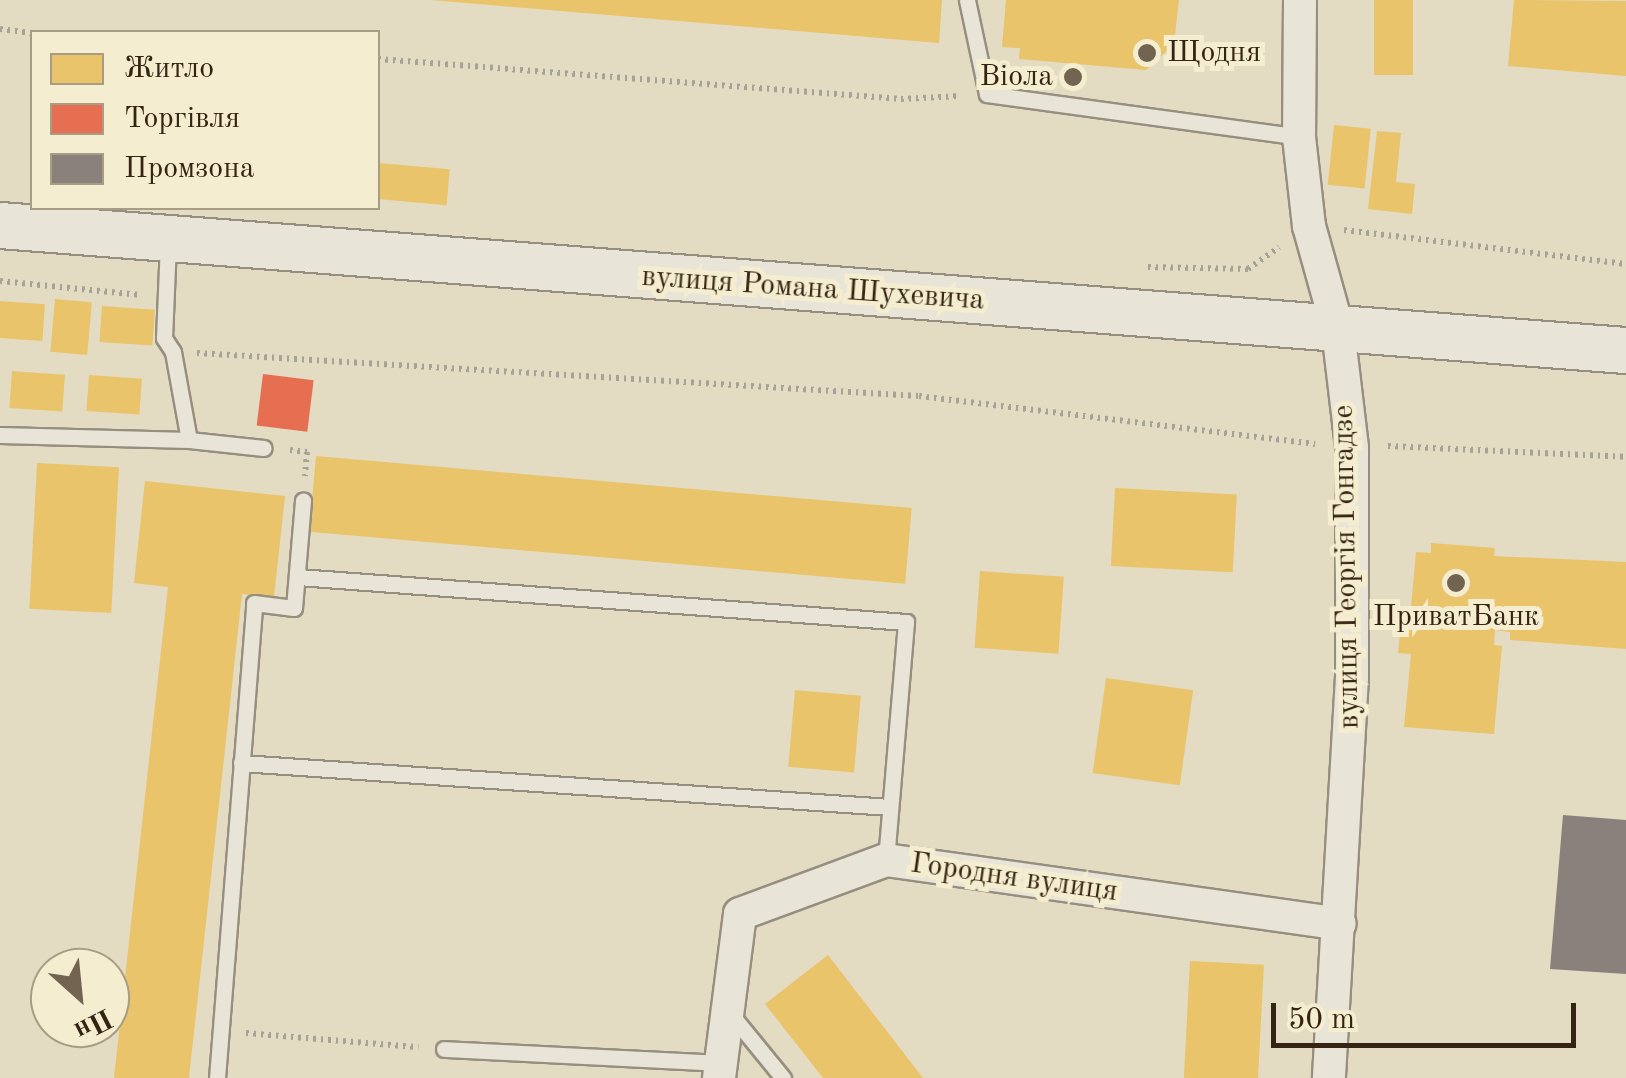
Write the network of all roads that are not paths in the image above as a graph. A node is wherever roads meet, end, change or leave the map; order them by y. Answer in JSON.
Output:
{"nodes":[{"id":1,"x":966,"y":0,"type":"edge"},
{"id":2,"x":1300,"y":0,"type":"edge"},
{"id":3,"x":1299,"y":137,"type":"junction"},
{"id":4,"x":0,"y":225,"type":"edge"},
{"id":5,"x":168,"y":238,"type":"junction"},
{"id":6,"x":1338,"y":330,"type":"junction"},
{"id":7,"x":1626,"y":350,"type":"edge"},
{"id":8,"x":0,"y":436,"type":"edge"},
{"id":9,"x":189,"y":440,"type":"junction"},
{"id":10,"x":264,"y":448,"type":"road end"},
{"id":11,"x":304,"y":500,"type":"road end"},
{"id":12,"x":298,"y":576,"type":"junction"},
{"id":13,"x":241,"y":763,"type":"junction"},
{"id":14,"x":890,"y":807,"type":"junction"},
{"id":15,"x":886,"y":860,"type":"junction"},
{"id":16,"x":1340,"y":924,"type":"junction"},
{"id":17,"x":728,"y":1010,"type":"junction"},
{"id":18,"x":444,"y":1049,"type":"road end"},
{"id":19,"x":720,"y":1070,"type":"edge"},
{"id":20,"x":217,"y":1078,"type":"edge"},
{"id":21,"x":784,"y":1078,"type":"edge"},
{"id":22,"x":1329,"y":1078,"type":"edge"}],
"edges":[{"from":1,"to":3,"type":"lane"},
{"from":2,"to":3,"type":"street","name":"вулиця Георгія Гонгадзе"},
{"from":3,"to":6,"type":"street","name":"вулиця Георгія Гонгадзе"},
{"from":4,"to":5,"type":"main road","name":"вулиця Романа Шухевича"},
{"from":5,"to":6,"type":"main road","name":"вулиця Романа Шухевича"},
{"from":5,"to":9,"type":"lane"},
{"from":6,"to":7,"type":"main road","name":"вулиця Романа Шухевича"},
{"from":6,"to":16,"type":"street","name":"вулиця Георгія Гонгадзе"},
{"from":8,"to":9,"type":"lane"},
{"from":9,"to":10,"type":"lane"},
{"from":11,"to":12,"type":"lane"},
{"from":12,"to":13,"type":"lane"},
{"from":12,"to":14,"type":"lane"},
{"from":13,"to":14,"type":"lane"},
{"from":13,"to":20,"type":"lane"},
{"from":14,"to":15,"type":"lane"},
{"from":15,"to":16,"type":"street","name":"Городня вулиця"},
{"from":15,"to":17,"type":"street","name":"Городня вулиця"},
{"from":16,"to":22,"type":"street","name":"вулиця Георгія Гонгадзе"},
{"from":17,"to":19,"type":"street","name":"Городня вулиця"},
{"from":17,"to":21,"type":"lane"},
{"from":18,"to":19,"type":"lane"}]}
